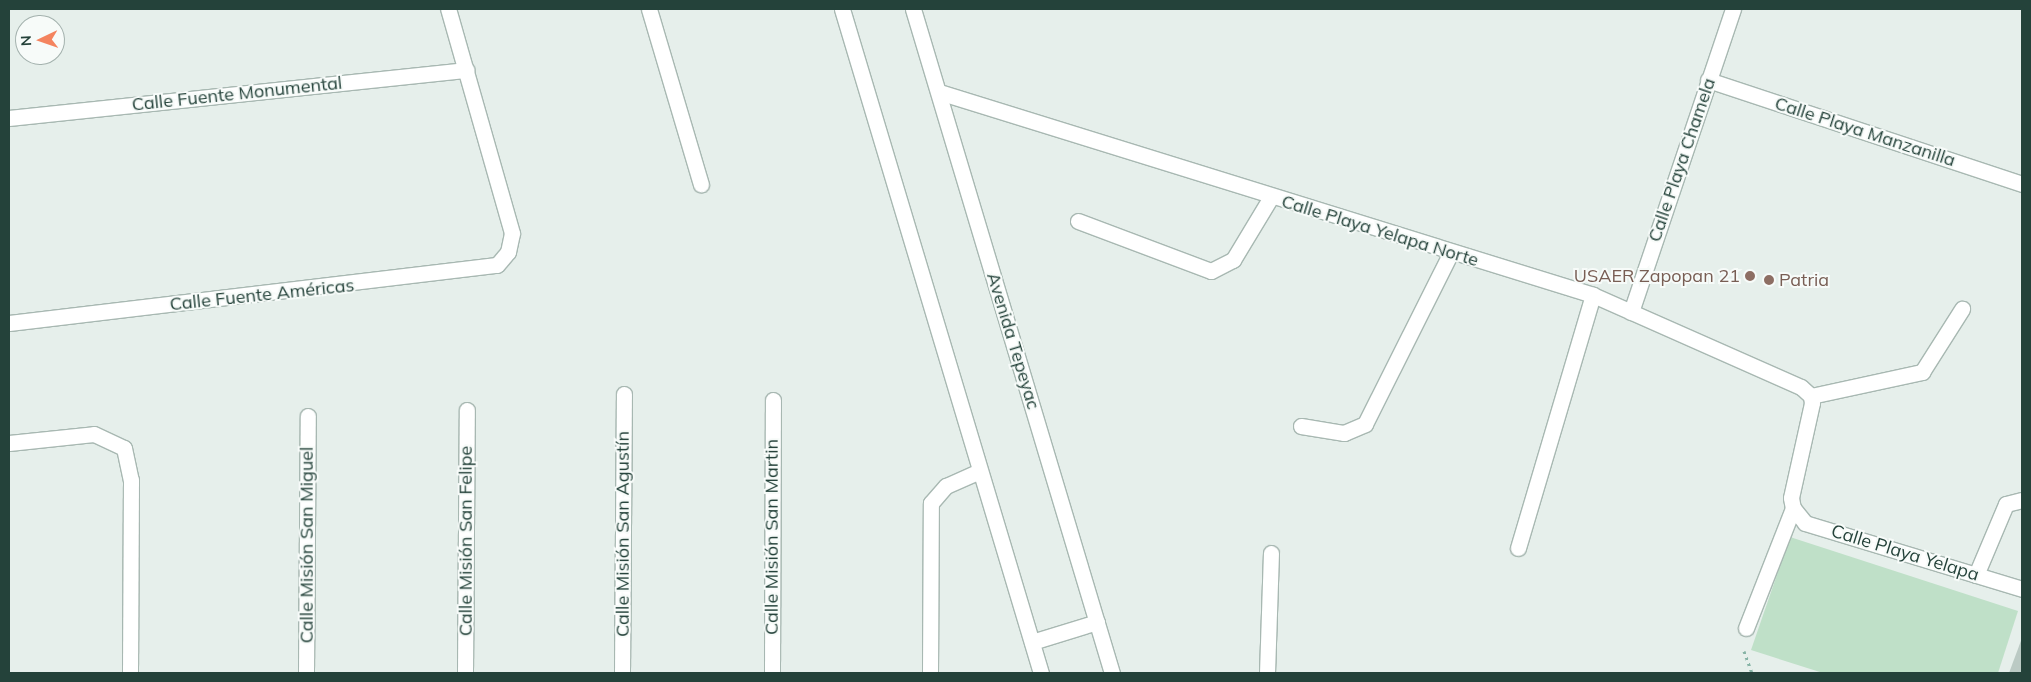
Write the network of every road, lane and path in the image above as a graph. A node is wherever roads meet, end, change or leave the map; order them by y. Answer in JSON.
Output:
{"nodes":[{"id":1,"x":448,"y":9,"type":"edge"},
{"id":2,"x":649,"y":9,"type":"edge"},
{"id":3,"x":842,"y":9,"type":"edge"},
{"id":4,"x":913,"y":9,"type":"edge"},
{"id":5,"x":1733,"y":9,"type":"edge"},
{"id":6,"x":466,"y":70,"type":"junction"},
{"id":7,"x":1708,"y":80,"type":"junction"},
{"id":8,"x":939,"y":92,"type":"junction"},
{"id":9,"x":9,"y":118,"type":"edge"},
{"id":10,"x":701,"y":184,"type":"dead end"},
{"id":11,"x":2022,"y":184,"type":"edge"},
{"id":12,"x":1271,"y":197,"type":"junction"},
{"id":13,"x":1078,"y":221,"type":"dead end"},
{"id":14,"x":1451,"y":252,"type":"junction"},
{"id":15,"x":1593,"y":295,"type":"junction"},
{"id":16,"x":1962,"y":309,"type":"dead end"},
{"id":17,"x":1631,"y":312,"type":"junction"},
{"id":18,"x":9,"y":323,"type":"edge"},
{"id":19,"x":624,"y":394,"type":"dead end"},
{"id":20,"x":1811,"y":396,"type":"junction"},
{"id":21,"x":773,"y":400,"type":"dead end"},
{"id":22,"x":466,"y":410,"type":"dead end"},
{"id":23,"x":308,"y":416,"type":"dead end"},
{"id":24,"x":1301,"y":426,"type":"dead end"},
{"id":25,"x":9,"y":443,"type":"edge"},
{"id":26,"x":980,"y":471,"type":"junction"},
{"id":27,"x":2022,"y":500,"type":"edge"},
{"id":28,"x":1793,"y":508,"type":"junction"},
{"id":29,"x":1518,"y":548,"type":"dead end"},
{"id":30,"x":1270,"y":553,"type":"dead end"},
{"id":31,"x":1976,"y":575,"type":"junction"},
{"id":32,"x":2022,"y":589,"type":"edge"},
{"id":33,"x":1097,"y":622,"type":"junction"},
{"id":34,"x":1746,"y":628,"type":"dead end"},
{"id":35,"x":1032,"y":642,"type":"junction"},
{"id":36,"x":130,"y":673,"type":"edge"},
{"id":37,"x":306,"y":673,"type":"edge"},
{"id":38,"x":464,"y":673,"type":"edge"},
{"id":39,"x":622,"y":673,"type":"edge"},
{"id":40,"x":772,"y":673,"type":"edge"},
{"id":41,"x":930,"y":673,"type":"edge"},
{"id":42,"x":1041,"y":673,"type":"edge"},
{"id":43,"x":1112,"y":673,"type":"edge"},
{"id":44,"x":1267,"y":673,"type":"edge"}],
"edges":[{"from":1,"to":6,"type":"street"},
{"from":2,"to":10,"type":"street"},
{"from":3,"to":26,"type":"street"},
{"from":4,"to":8,"type":"street","name":"Avenida Tepeyac"},
{"from":5,"to":7,"type":"street","name":"Calle Playa Chamela"},
{"from":6,"to":9,"type":"street","name":"Calle Fuente Monumental"},
{"from":6,"to":18,"type":"street","name":"Calle Fuente Américas"},
{"from":7,"to":11,"type":"street","name":"Calle Playa Manzanilla"},
{"from":7,"to":17,"type":"street","name":"Calle Playa Chamela"},
{"from":8,"to":12,"type":"street","name":"Calle Playa Yelapa Norte"},
{"from":8,"to":33,"type":"street","name":"Avenida Tepeyac"},
{"from":12,"to":13,"type":"street"},
{"from":12,"to":14,"type":"street","name":"Calle Playa Yelapa Norte"},
{"from":14,"to":15,"type":"street","name":"Calle Playa Yelapa Norte"},
{"from":14,"to":24,"type":"street"},
{"from":15,"to":17,"type":"street","name":"Calle Playa Yelapa Norte"},
{"from":15,"to":29,"type":"street"},
{"from":16,"to":20,"type":"street"},
{"from":17,"to":20,"type":"street","name":"Calle Playa Yelapa Norte"},
{"from":19,"to":39,"type":"street","name":"Calle Misión San Agustín"},
{"from":20,"to":28,"type":"street"},
{"from":21,"to":40,"type":"street","name":"Calle Misión San Martin"},
{"from":22,"to":38,"type":"street","name":"Calle Misión San Felipe"},
{"from":23,"to":37,"type":"street","name":"Calle Misión San Miguel"},
{"from":25,"to":36,"type":"street"},
{"from":26,"to":35,"type":"street"},
{"from":26,"to":41,"type":"street"},
{"from":27,"to":31,"type":"street"},
{"from":28,"to":31,"type":"street","name":"Calle Playa Yelapa"},
{"from":28,"to":34,"type":"street"},
{"from":30,"to":44,"type":"street"},
{"from":31,"to":32,"type":"street","name":"Calle Playa Yelapa"},
{"from":33,"to":35,"type":"street"},
{"from":33,"to":43,"type":"street","name":"Avenida Tepeyac"},
{"from":35,"to":42,"type":"street"}]}
